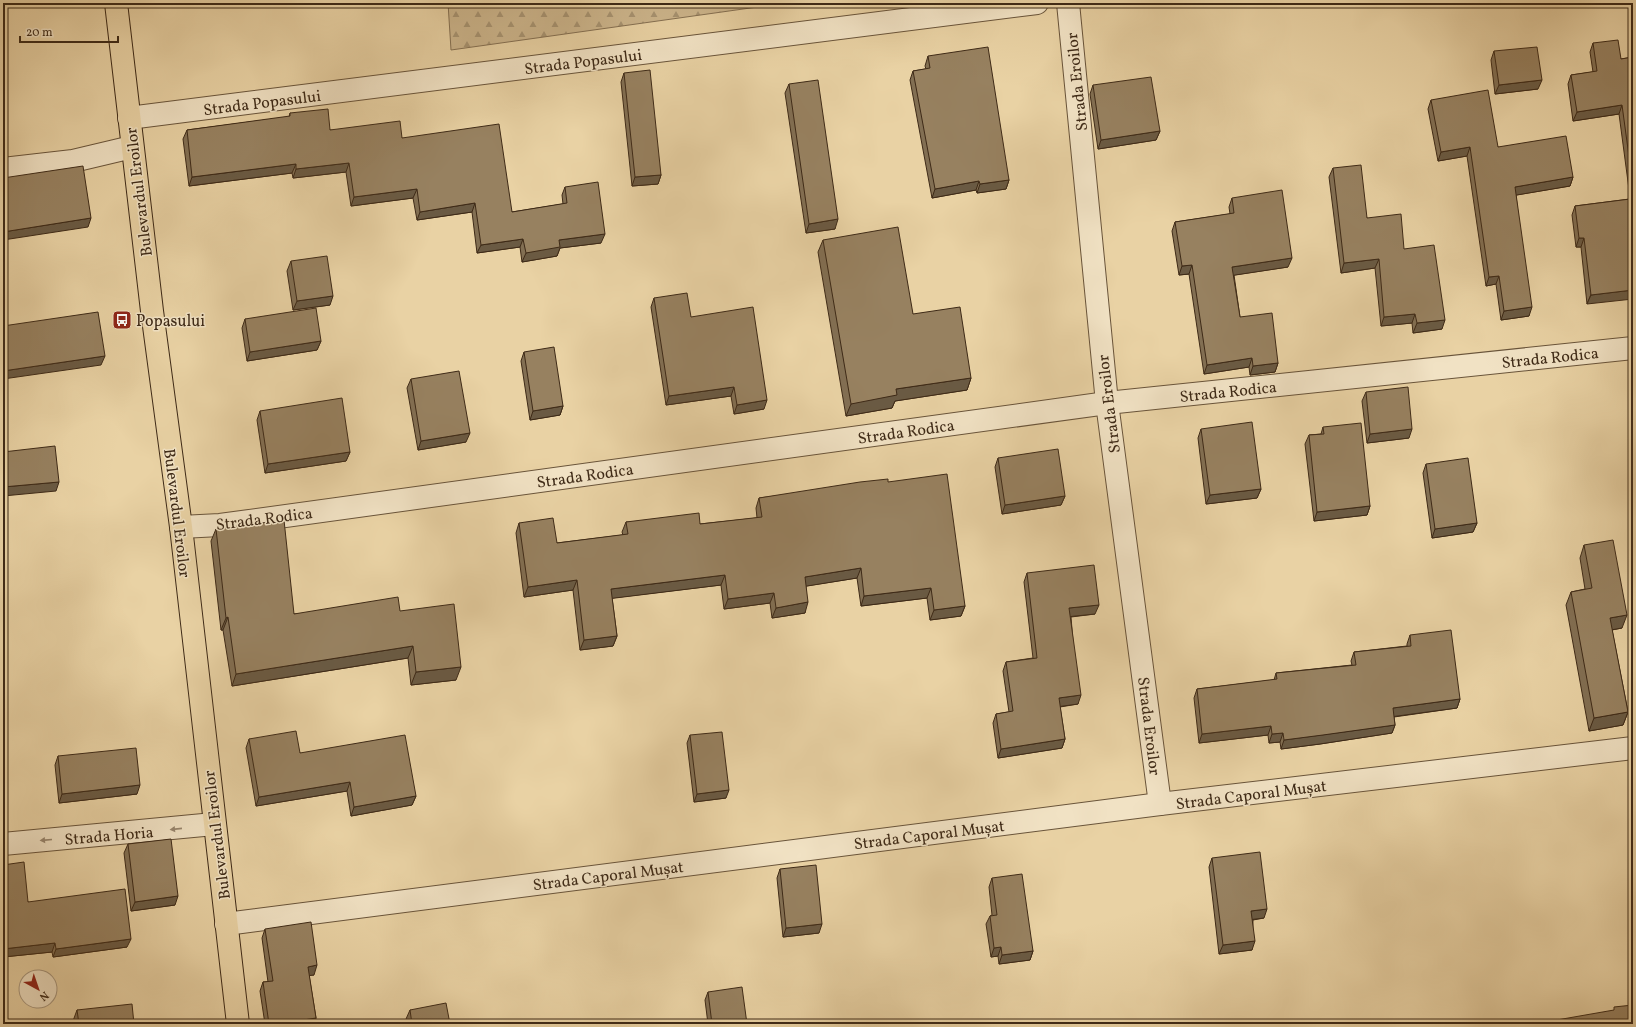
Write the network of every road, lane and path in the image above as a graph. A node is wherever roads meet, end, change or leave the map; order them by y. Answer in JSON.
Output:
{"nodes":[{"id":1,"x":116,"y":3,"type":"edge"},
{"id":2,"x":1037,"y":3,"type":"edge"},
{"id":3,"x":1068,"y":3,"type":"edge"},
{"id":4,"x":129,"y":118,"type":"junction"},
{"id":5,"x":132,"y":147,"type":"junction"},
{"id":6,"x":3,"y":169,"type":"edge"},
{"id":7,"x":1633,"y":348,"type":"edge"},
{"id":8,"x":1107,"y":403,"type":"junction"},
{"id":9,"x":181,"y":527,"type":"junction"},
{"id":10,"x":1633,"y":748,"type":"edge"},
{"id":11,"x":1160,"y":804,"type":"junction"},
{"id":12,"x":214,"y":824,"type":"junction"},
{"id":13,"x":3,"y":844,"type":"edge"},
{"id":14,"x":226,"y":924,"type":"junction"},
{"id":15,"x":238,"y":1024,"type":"edge"}],
"edges":[{"from":1,"to":4,"type":"main road","name":"Bulevardul Eroilor"},
{"from":2,"to":4,"type":"street","name":"Strada Popasului"},
{"from":3,"to":8,"type":"street","name":"Strada Eroilor"},
{"from":4,"to":5,"type":"main road","name":"Bulevardul Eroilor"},
{"from":5,"to":6,"type":"street"},
{"from":5,"to":9,"type":"main road","name":"Bulevardul Eroilor"},
{"from":7,"to":8,"type":"street","name":"Strada Rodica"},
{"from":8,"to":9,"type":"street","name":"Strada Rodica"},
{"from":8,"to":11,"type":"street","name":"Strada Eroilor"},
{"from":9,"to":12,"type":"main road","name":"Bulevardul Eroilor"},
{"from":10,"to":11,"type":"street","name":"Strada Caporal Mușat"},
{"from":11,"to":14,"type":"street","name":"Strada Caporal Mușat"},
{"from":12,"to":13,"type":"street","name":"Strada Horia","one_way":true},
{"from":12,"to":14,"type":"main road","name":"Bulevardul Eroilor"},
{"from":14,"to":15,"type":"main road","name":"Bulevardul Eroilor"}]}
